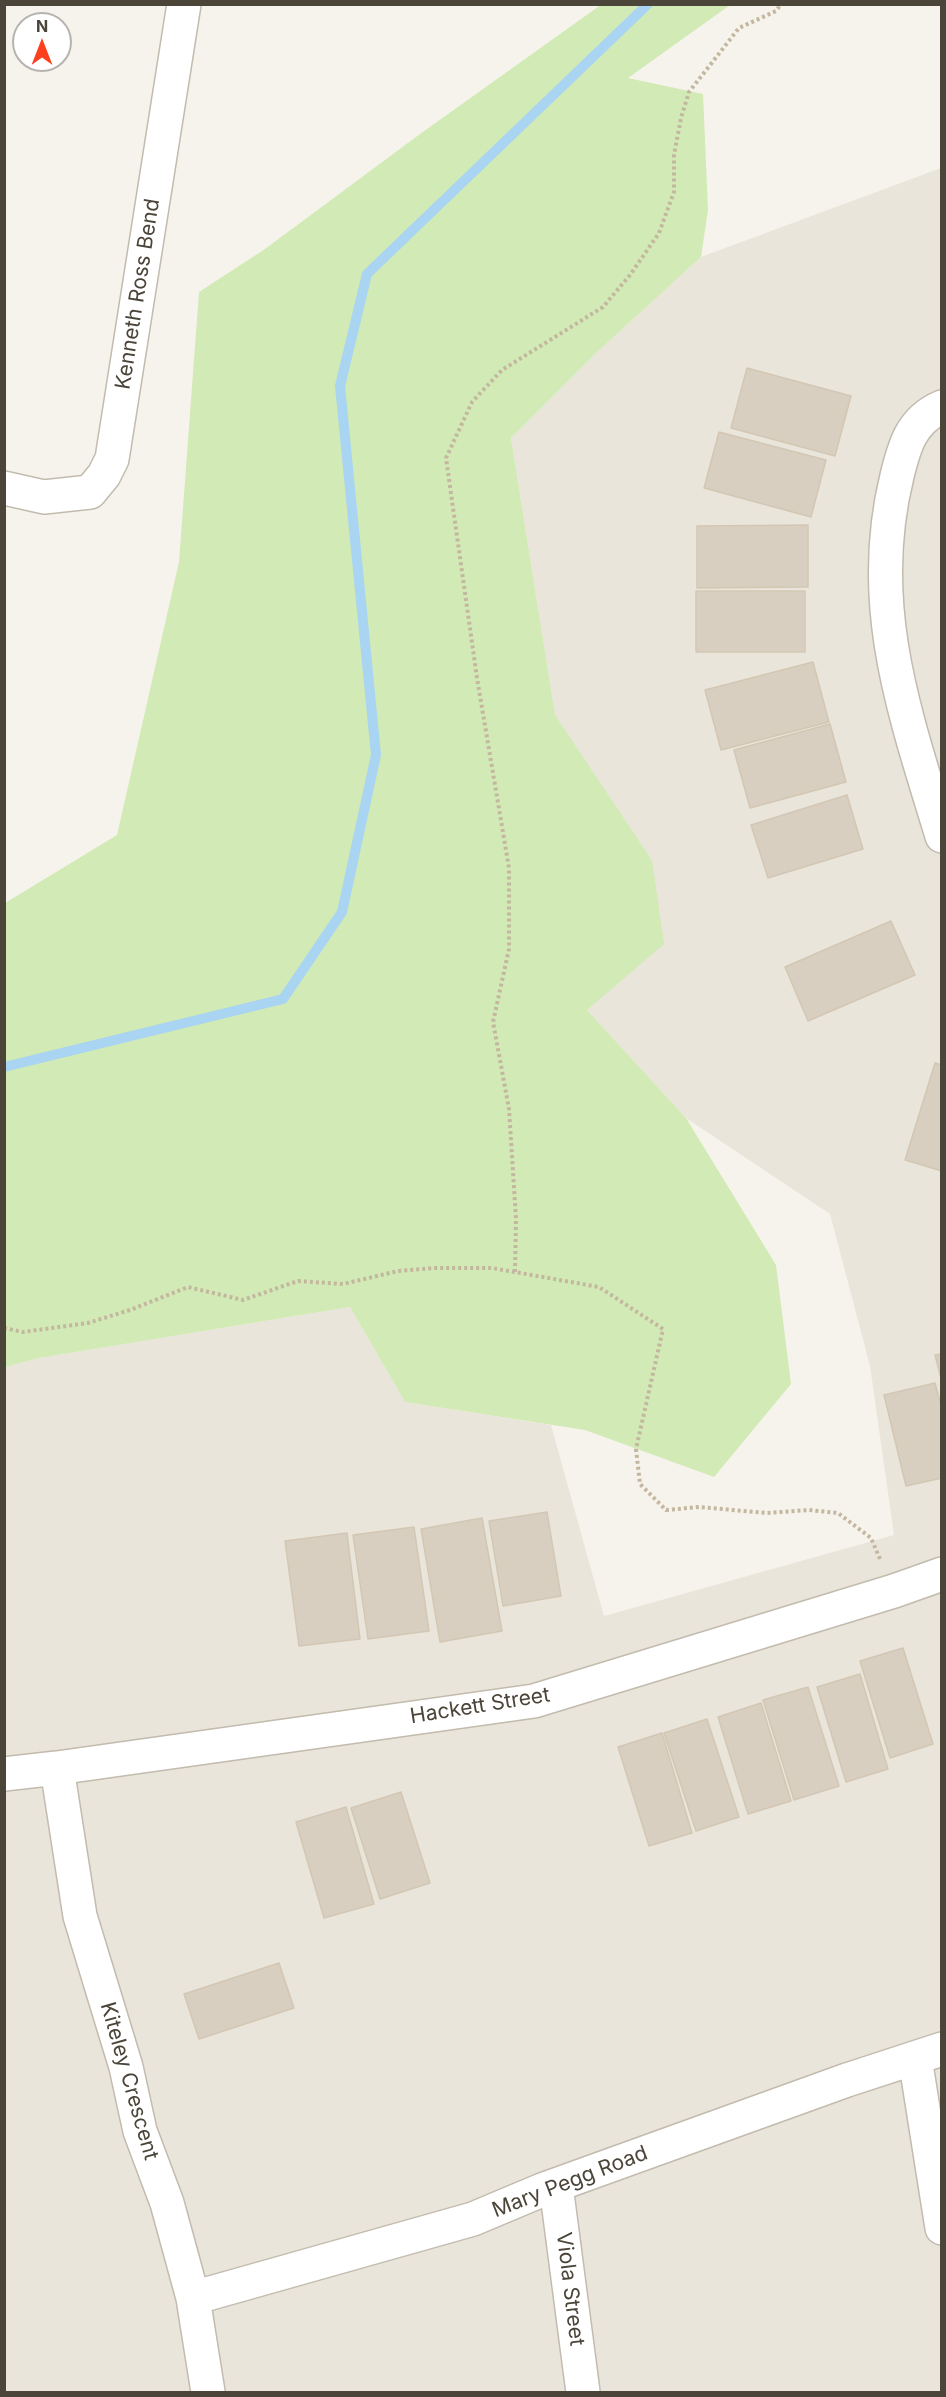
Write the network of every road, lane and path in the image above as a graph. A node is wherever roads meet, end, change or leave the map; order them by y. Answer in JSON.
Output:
{"nodes":[{"id":1,"x":183,"y":4,"type":"edge"},
{"id":2,"x":782,"y":4,"type":"edge"},
{"id":3,"x":942,"y":407,"type":"edge"},
{"id":4,"x":4,"y":488,"type":"edge"},
{"id":5,"x":942,"y":836,"type":"edge"},
{"id":6,"x":515,"y":1272,"type":"junction"},
{"id":7,"x":4,"y":1328,"type":"edge"},
{"id":8,"x":942,"y":1574,"type":"edge"},
{"id":9,"x":894,"y":1591,"type":"junction"},
{"id":10,"x":57,"y":1768,"type":"junction"},
{"id":11,"x":4,"y":1774,"type":"edge"},
{"id":12,"x":928,"y":2054,"type":"edge"},
{"id":13,"x":556,"y":2186,"type":"junction"},
{"id":14,"x":942,"y":2228,"type":"edge"},
{"id":15,"x":193,"y":2298,"type":"junction"},
{"id":16,"x":208,"y":2392,"type":"edge"},
{"id":17,"x":583,"y":2392,"type":"edge"}],
"edges":[{"from":1,"to":4,"type":"street","name":"Kenneth Ross Bend"},
{"from":2,"to":6,"type":"path"},
{"from":3,"to":5,"type":"street"},
{"from":6,"to":7,"type":"path"},
{"from":6,"to":9,"type":"path"},
{"from":8,"to":9,"type":"street","name":"Hackett Street"},
{"from":9,"to":10,"type":"street","name":"Hackett Street"},
{"from":10,"to":11,"type":"street","name":"Hackett Street"},
{"from":10,"to":15,"type":"street","name":"Kiteley Crescent"},
{"from":12,"to":13,"type":"street","name":"Mary Pegg Road"},
{"from":12,"to":14,"type":"street"},
{"from":13,"to":15,"type":"street","name":"Mary Pegg Road"},
{"from":13,"to":17,"type":"street","name":"Viola Street"},
{"from":15,"to":16,"type":"street","name":"Kiteley Crescent"}]}
